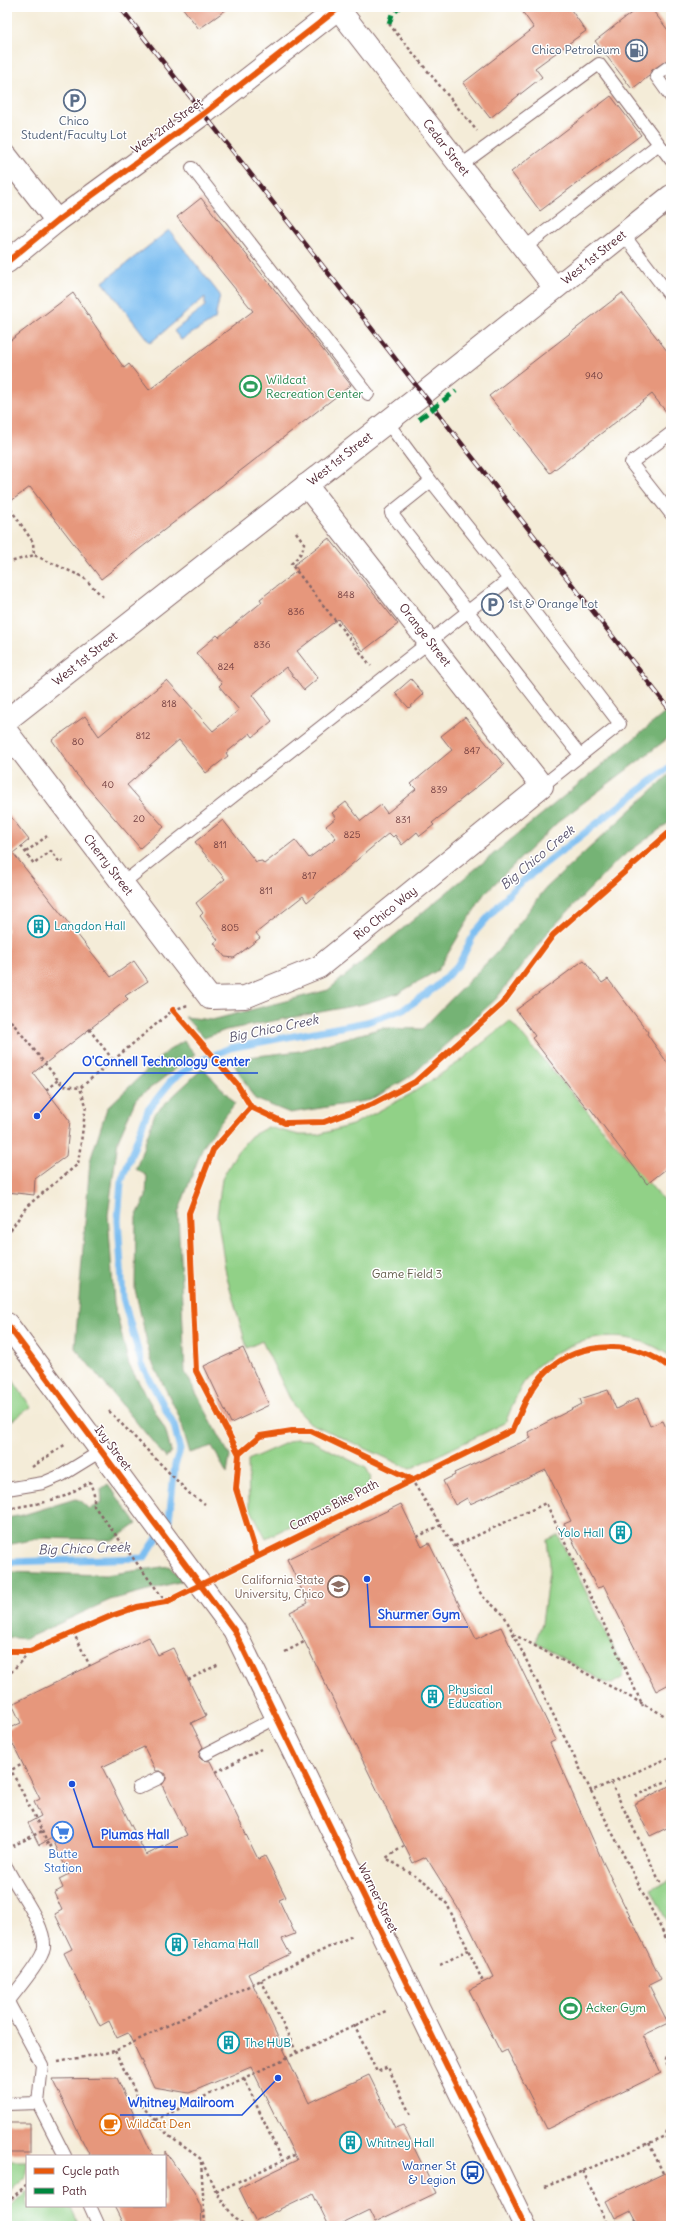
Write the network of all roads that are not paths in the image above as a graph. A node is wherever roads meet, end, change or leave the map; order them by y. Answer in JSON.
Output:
{"nodes":[{"id":1,"x":338,"y":7,"type":"edge"},
{"id":2,"x":671,"y":65,"type":"edge"},
{"id":3,"x":671,"y":97,"type":"edge"},
{"id":4,"x":659,"y":144,"type":"junction"},
{"id":5,"x":7,"y":157,"type":"edge"},
{"id":6,"x":671,"y":160,"type":"edge"},
{"id":7,"x":460,"y":166,"type":"junction"},
{"id":8,"x":192,"y":168,"type":"dead end"},
{"id":9,"x":671,"y":196,"type":"edge"},
{"id":10,"x":57,"y":221,"type":"junction"},
{"id":11,"x":623,"y":234,"type":"junction"},
{"id":12,"x":524,"y":248,"type":"junction"},
{"id":13,"x":7,"y":262,"type":"edge"},
{"id":14,"x":555,"y":288,"type":"junction"},
{"id":15,"x":671,"y":297,"type":"edge"},
{"id":16,"x":368,"y":394,"type":"dead end"},
{"id":17,"x":387,"y":422,"type":"junction"},
{"id":18,"x":671,"y":433,"type":"edge"},
{"id":19,"x":431,"y":481,"type":"junction"},
{"id":20,"x":306,"y":486,"type":"junction"},
{"id":21,"x":671,"y":514,"type":"edge"},
{"id":22,"x":509,"y":579,"type":"junction"},
{"id":23,"x":468,"y":612,"type":"junction"},
{"id":24,"x":431,"y":642,"type":"junction"},
{"id":25,"x":7,"y":720,"type":"edge"},
{"id":26,"x":7,"y":732,"type":"edge"},
{"id":27,"x":580,"y":755,"type":"junction"},
{"id":28,"x":542,"y":786,"type":"junction"},
{"id":29,"x":123,"y":883,"type":"junction"},
{"id":30,"x":210,"y":998,"type":"joint"},
{"id":31,"x":7,"y":1324,"type":"edge"},
{"id":32,"x":101,"y":1451,"type":"junction"},
{"id":33,"x":7,"y":1489,"type":"edge"},
{"id":34,"x":198,"y":1579,"type":"joint"},
{"id":35,"x":277,"y":1717,"type":"junction"},
{"id":36,"x":206,"y":1754,"type":"dead end"},
{"id":37,"x":159,"y":1778,"type":"dead end"},
{"id":38,"x":138,"y":1788,"type":"dead end"},
{"id":39,"x":7,"y":1868,"type":"edge"},
{"id":40,"x":7,"y":2001,"type":"edge"},
{"id":41,"x":38,"y":2103,"type":"junction"},
{"id":42,"x":7,"y":2104,"type":"edge"},
{"id":43,"x":64,"y":2155,"type":"edge"},
{"id":44,"x":90,"y":2207,"type":"edge"},
{"id":45,"x":99,"y":2226,"type":"edge"},
{"id":46,"x":526,"y":2226,"type":"edge"}],
"edges":[{"from":1,"to":7,"type":"street","name":"Cedar Street"},
{"from":1,"to":10,"type":"street","name":"West 2nd Street"},
{"from":2,"to":3,"type":"lane"},
{"from":4,"to":6,"type":"lane"},
{"from":4,"to":7,"type":"lane"},
{"from":4,"to":12,"type":"lane"},
{"from":5,"to":10,"type":"street"},
{"from":7,"to":12,"type":"street","name":"Cedar Street"},
{"from":8,"to":16,"type":"lane"},
{"from":9,"to":11,"type":"street","name":"West 1st Street"},
{"from":10,"to":13,"type":"street","name":"West 2nd Street"},
{"from":11,"to":14,"type":"street","name":"West 1st Street"},
{"from":11,"to":15,"type":"lane"},
{"from":12,"to":14,"type":"street","name":"Cedar Street"},
{"from":14,"to":17,"type":"street","name":"West 1st Street"},
{"from":17,"to":19,"type":"lane"},
{"from":17,"to":20,"type":"street","name":"West 1st Street"},
{"from":18,"to":21,"type":"lane"},
{"from":19,"to":22,"type":"lane"},
{"from":19,"to":23,"type":"lane"},
{"from":20,"to":24,"type":"street","name":"Orange Street"},
{"from":20,"to":25,"type":"street","name":"West 1st Street"},
{"from":22,"to":23,"type":"lane"},
{"from":22,"to":27,"type":"lane"},
{"from":23,"to":24,"type":"lane"},
{"from":23,"to":27,"type":"lane"},
{"from":24,"to":28,"type":"street","name":"Orange Street"},
{"from":24,"to":29,"type":"lane"},
{"from":26,"to":29,"type":"street","name":"Cherry Street"},
{"from":27,"to":28,"type":"lane"},
{"from":28,"to":30,"type":"street","name":"Rio Chico Way"},
{"from":29,"to":30,"type":"street","name":"Cherry Street"},
{"from":31,"to":32,"type":"street","name":"Ivy Street"},
{"from":32,"to":33,"type":"lane"},
{"from":32,"to":34,"type":"street","name":"Ivy Street"},
{"from":34,"to":35,"type":"street","name":"Warner Street"},
{"from":35,"to":36,"type":"lane"},
{"from":35,"to":46,"type":"street","name":"Warner Street"},
{"from":37,"to":38,"type":"lane"},
{"from":39,"to":40,"type":"lane"},
{"from":40,"to":41,"type":"lane"},
{"from":41,"to":42,"type":"lane"},
{"from":41,"to":43,"type":"lane"},
{"from":44,"to":45,"type":"lane"}]}
